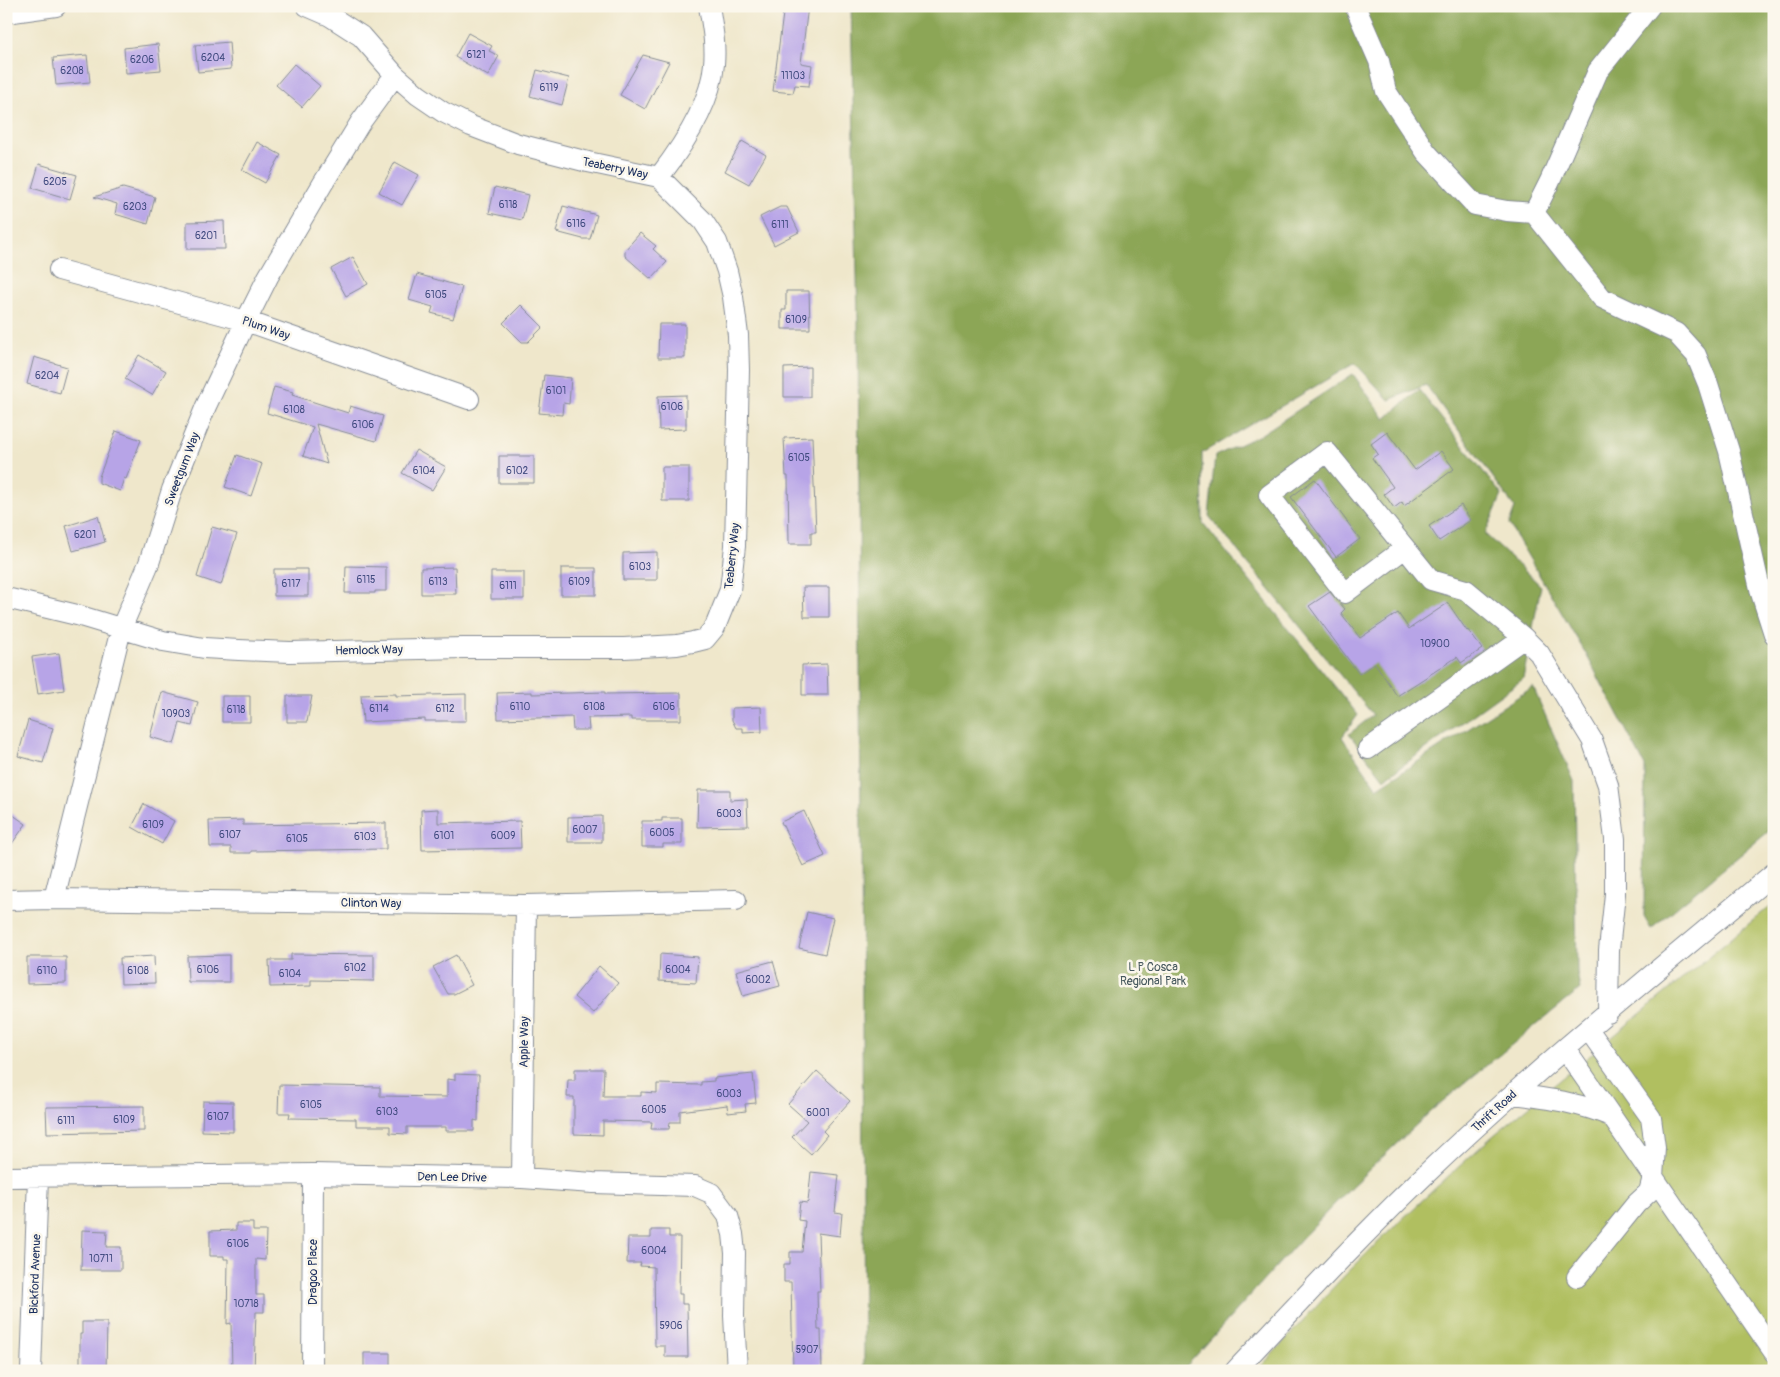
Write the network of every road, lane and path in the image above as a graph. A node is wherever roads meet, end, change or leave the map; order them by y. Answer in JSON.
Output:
{"nodes":[{"id":1,"x":56,"y":6,"type":"edge"},
{"id":2,"x":307,"y":6,"type":"edge"},
{"id":3,"x":709,"y":6,"type":"edge"},
{"id":4,"x":1356,"y":6,"type":"edge"},
{"id":5,"x":1650,"y":6,"type":"edge"},
{"id":6,"x":6,"y":13,"type":"edge"},
{"id":7,"x":395,"y":75,"type":"junction"},
{"id":8,"x":659,"y":177,"type":"junction"},
{"id":9,"x":1534,"y":213,"type":"junction"},
{"id":10,"x":59,"y":270,"type":"dead end"},
{"id":11,"x":246,"y":321,"type":"junction"},
{"id":12,"x":469,"y":399,"type":"dead end"},
{"id":13,"x":1405,"y":548,"type":"junction"},
{"id":14,"x":6,"y":598,"type":"edge"},
{"id":15,"x":722,"y":612,"type":"joint"},
{"id":16,"x":121,"y":628,"type":"junction"},
{"id":17,"x":1774,"y":634,"type":"edge"},
{"id":18,"x":1524,"y":638,"type":"junction"},
{"id":19,"x":1368,"y":749,"type":"dead end"},
{"id":20,"x":1774,"y":873,"type":"edge"},
{"id":21,"x":54,"y":899,"type":"junction"},
{"id":22,"x":6,"y":900,"type":"edge"},
{"id":23,"x":736,"y":900,"type":"dead end"},
{"id":24,"x":526,"y":905,"type":"junction"},
{"id":25,"x":1608,"y":1013,"type":"junction"},
{"id":26,"x":1588,"y":1029,"type":"junction"},
{"id":27,"x":1565,"y":1049,"type":"junction"},
{"id":28,"x":1513,"y":1094,"type":"junction"},
{"id":29,"x":1611,"y":1116,"type":"junction"},
{"id":30,"x":313,"y":1174,"type":"junction"},
{"id":31,"x":6,"y":1177,"type":"edge"},
{"id":32,"x":38,"y":1177,"type":"junction"},
{"id":33,"x":1653,"y":1177,"type":"junction"},
{"id":34,"x":522,"y":1178,"type":"junction"},
{"id":35,"x":1578,"y":1277,"type":"dead end"},
{"id":36,"x":1774,"y":1352,"type":"edge"},
{"id":37,"x":31,"y":1371,"type":"edge"},
{"id":38,"x":312,"y":1371,"type":"edge"},
{"id":39,"x":737,"y":1371,"type":"edge"},
{"id":40,"x":1234,"y":1371,"type":"edge"}],
"edges":[{"from":1,"to":6,"type":"street"},
{"from":2,"to":7,"type":"street","name":"Teaberry Way"},
{"from":3,"to":8,"type":"street"},
{"from":4,"to":9,"type":"street"},
{"from":5,"to":9,"type":"street"},
{"from":7,"to":8,"type":"street","name":"Teaberry Way"},
{"from":7,"to":11,"type":"street","name":"Sweetgum Way"},
{"from":8,"to":15,"type":"street","name":"Teaberry Way"},
{"from":9,"to":17,"type":"street"},
{"from":10,"to":11,"type":"street","name":"Plum Way"},
{"from":11,"to":12,"type":"street","name":"Plum Way"},
{"from":11,"to":16,"type":"street","name":"Sweetgum Way"},
{"from":13,"to":13,"type":"street"},
{"from":13,"to":18,"type":"street"},
{"from":14,"to":16,"type":"street","name":"Hemlock Way"},
{"from":15,"to":16,"type":"street","name":"Hemlock Way"},
{"from":16,"to":21,"type":"street","name":"Sweetgum Way"},
{"from":18,"to":19,"type":"street"},
{"from":18,"to":25,"type":"street"},
{"from":20,"to":25,"type":"street","name":"Thrift Road"},
{"from":21,"to":22,"type":"street","name":"Clinton Way"},
{"from":21,"to":24,"type":"street","name":"Clinton Way"},
{"from":23,"to":24,"type":"street","name":"Clinton Way"},
{"from":24,"to":34,"type":"street","name":"Apple Way"},
{"from":25,"to":26,"type":"street","name":"Thrift Road"},
{"from":26,"to":27,"type":"street","name":"Thrift Road"},
{"from":26,"to":33,"type":"street"},
{"from":27,"to":28,"type":"street","name":"Thrift Road"},
{"from":27,"to":29,"type":"street"},
{"from":28,"to":29,"type":"street"},
{"from":28,"to":40,"type":"street","name":"Thrift Road"},
{"from":29,"to":33,"type":"street"},
{"from":30,"to":32,"type":"street","name":"Den Lee Drive"},
{"from":30,"to":34,"type":"street","name":"Den Lee Drive"},
{"from":30,"to":38,"type":"street","name":"Dragoo Place"},
{"from":31,"to":32,"type":"street","name":"Den Lee Drive"},
{"from":32,"to":37,"type":"street","name":"Bickford Avenue"},
{"from":33,"to":35,"type":"street"},
{"from":33,"to":36,"type":"street"},
{"from":34,"to":39,"type":"street","name":"Den Lee Drive"}]}
